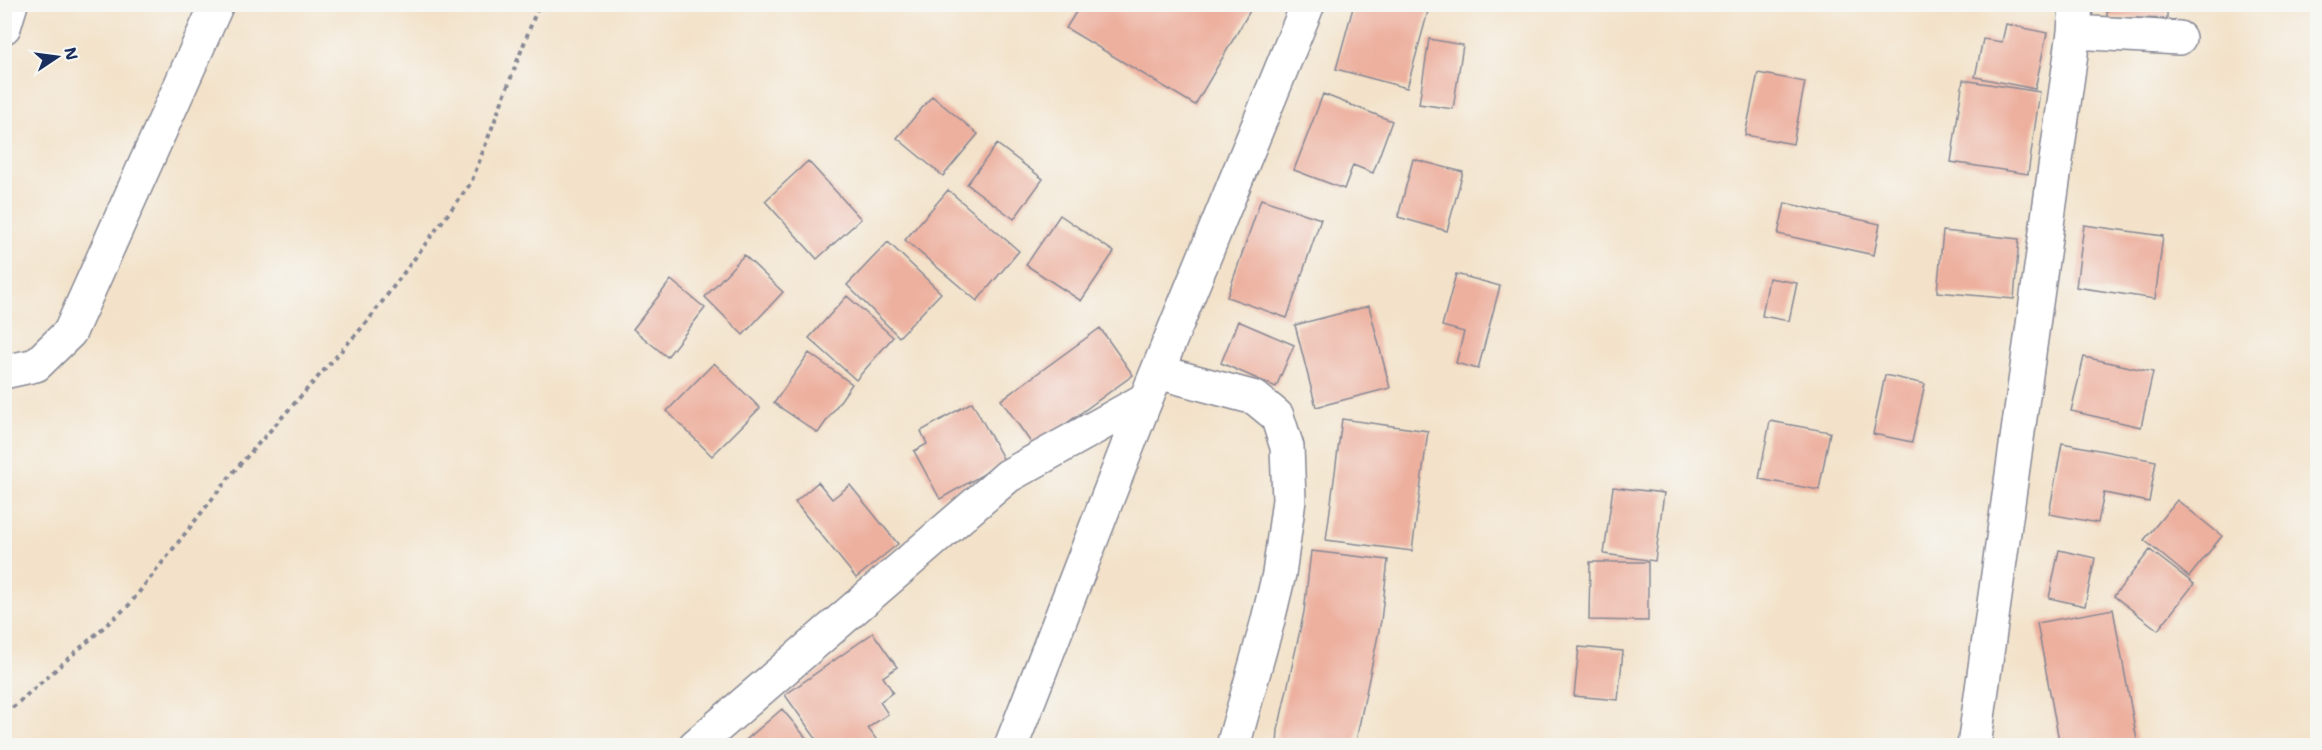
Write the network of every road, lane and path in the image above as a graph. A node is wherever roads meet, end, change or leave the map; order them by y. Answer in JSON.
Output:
{"nodes":[{"id":1,"x":11,"y":4,"type":"edge"},
{"id":2,"x":217,"y":4,"type":"edge"},
{"id":3,"x":539,"y":4,"type":"edge"},
{"id":4,"x":1308,"y":4,"type":"edge"},
{"id":5,"x":2075,"y":18,"type":"edge"},
{"id":6,"x":4,"y":27,"type":"edge"},
{"id":7,"x":2179,"y":38,"type":"dead end"},
{"id":8,"x":4,"y":372,"type":"edge"},
{"id":9,"x":1152,"y":386,"type":"junction"},
{"id":10,"x":4,"y":711,"type":"edge"},
{"id":11,"x":695,"y":746,"type":"edge"},
{"id":12,"x":1011,"y":746,"type":"edge"},
{"id":13,"x":1233,"y":746,"type":"edge"},
{"id":14,"x":1974,"y":746,"type":"edge"}],
"edges":[{"from":1,"to":6,"type":"street"},
{"from":2,"to":8,"type":"street"},
{"from":3,"to":10,"type":"path"},
{"from":4,"to":9,"type":"street"},
{"from":5,"to":7,"type":"street"},
{"from":5,"to":14,"type":"street"},
{"from":9,"to":11,"type":"street"},
{"from":9,"to":12,"type":"street"},
{"from":9,"to":13,"type":"street"}]}
